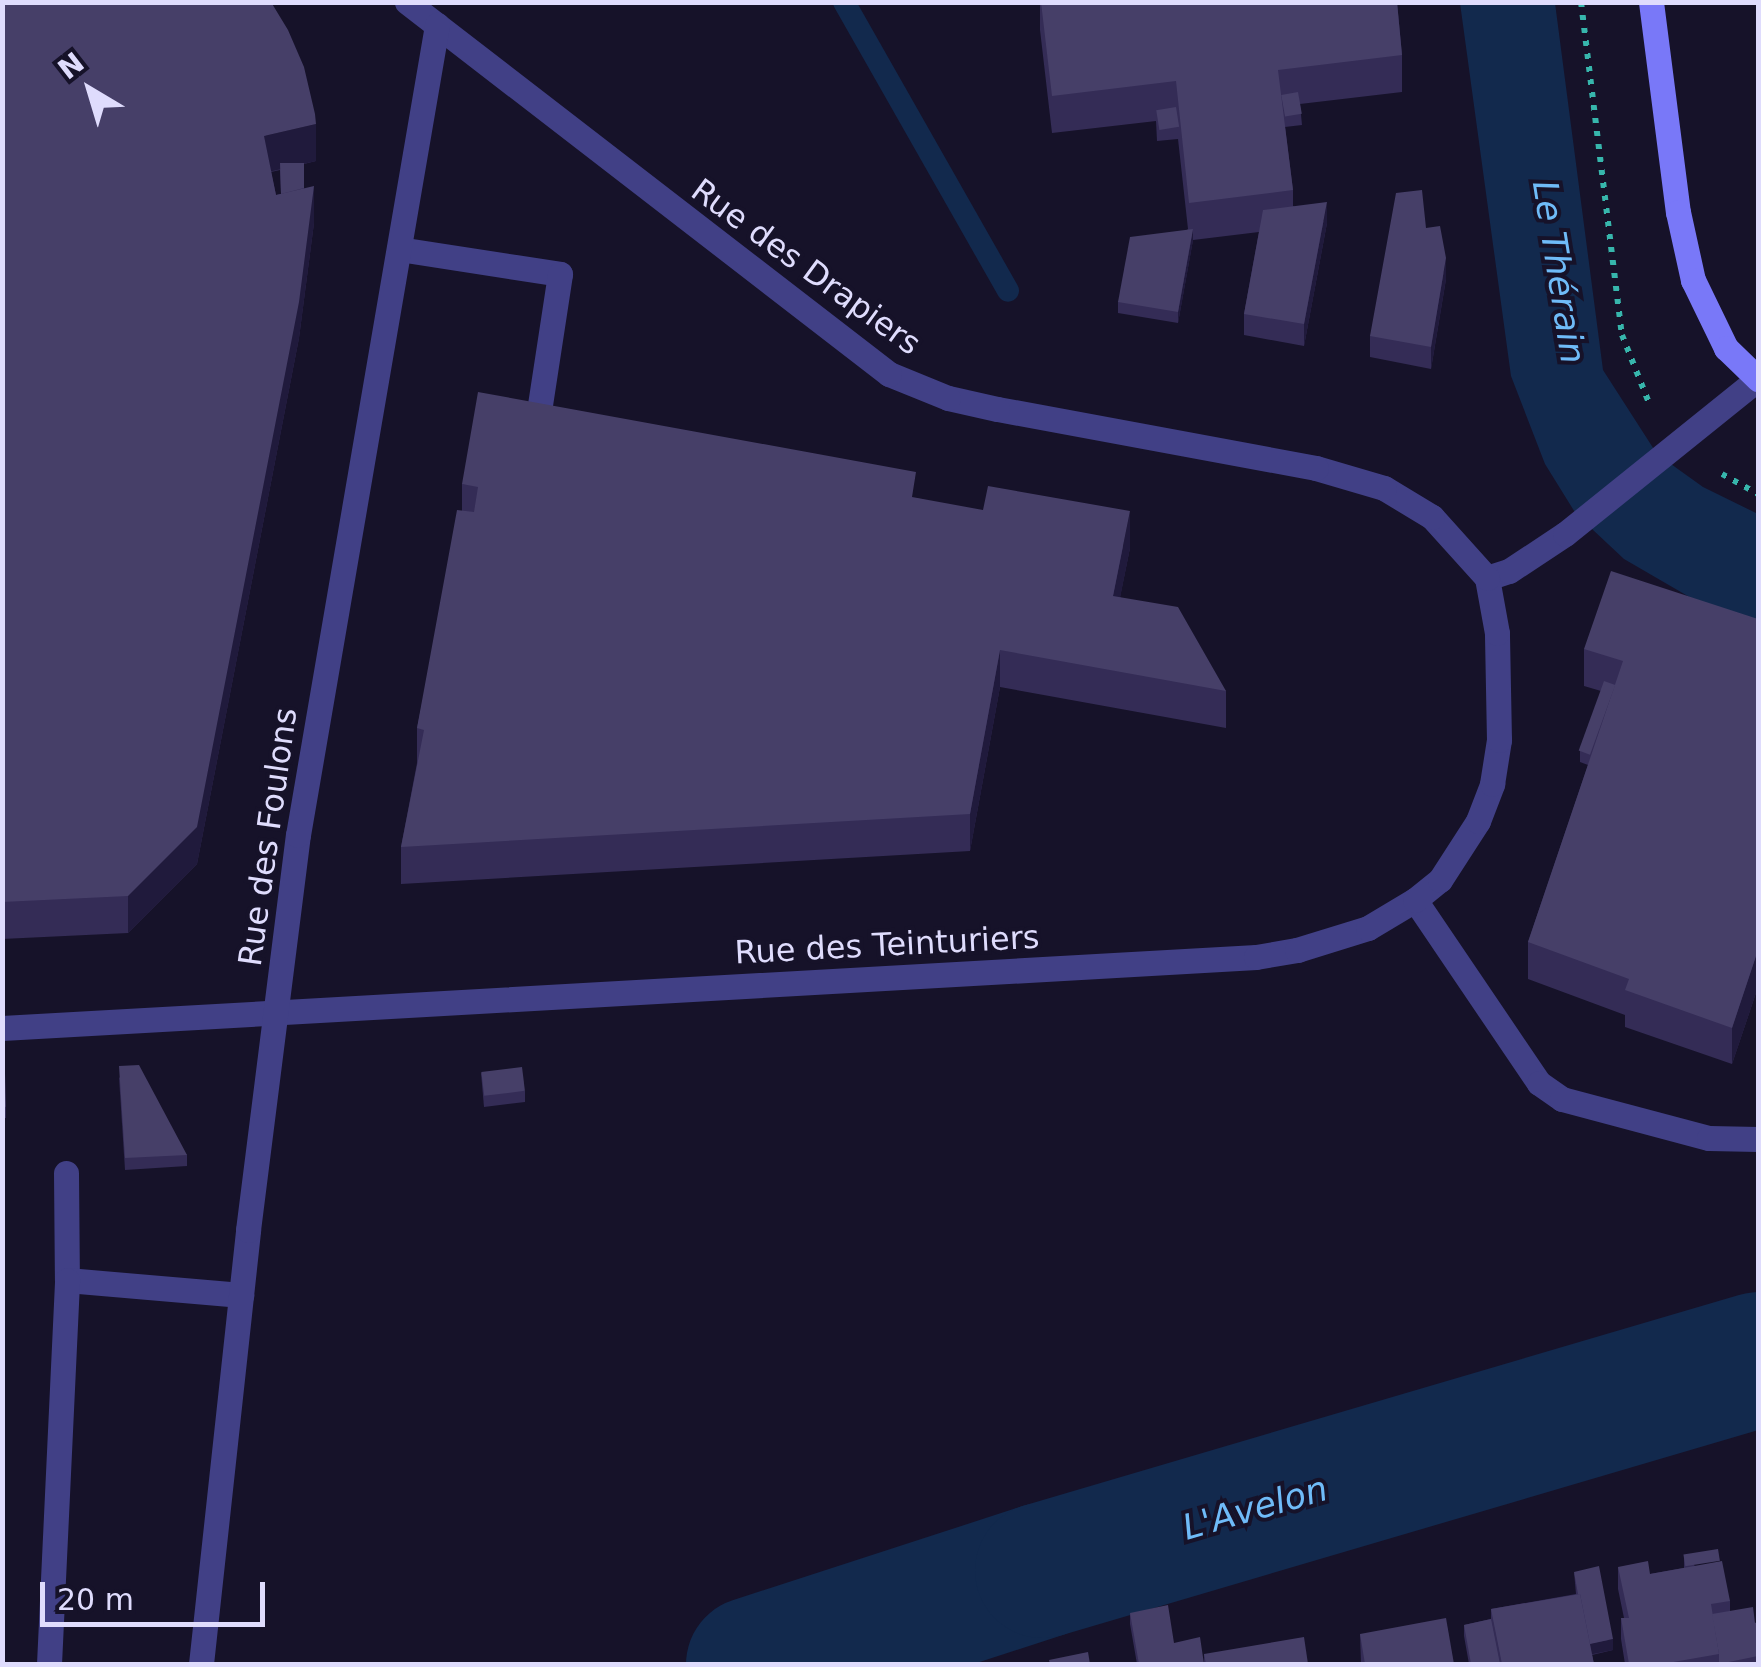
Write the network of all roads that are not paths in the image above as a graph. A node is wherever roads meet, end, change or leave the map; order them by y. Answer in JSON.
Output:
{"nodes":[{"id":1,"x":408,"y":2,"type":"edge"},
{"id":2,"x":1651,"y":2,"type":"edge"},
{"id":3,"x":437,"y":25,"type":"junction"},
{"id":4,"x":399,"y":249,"type":"junction"},
{"id":5,"x":1758,"y":379,"type":"edge"},
{"id":6,"x":538,"y":418,"type":"edge"},
{"id":7,"x":1486,"y":578,"type":"junction"},
{"id":8,"x":1415,"y":900,"type":"junction"},
{"id":9,"x":275,"y":1011,"type":"junction"},
{"id":10,"x":2,"y":1028,"type":"edge"},
{"id":11,"x":1758,"y":1139,"type":"edge"},
{"id":12,"x":66,"y":1173,"type":"dead end"},
{"id":13,"x":68,"y":1280,"type":"junction"},
{"id":14,"x":241,"y":1295,"type":"junction"},
{"id":15,"x":49,"y":1664,"type":"edge"},
{"id":16,"x":200,"y":1664,"type":"edge"}],
"edges":[{"from":1,"to":3,"type":"street","name":"Rue des Drapiers"},
{"from":2,"to":5,"type":"main road"},
{"from":3,"to":4,"type":"street","name":"Rue des Foulons"},
{"from":3,"to":7,"type":"street","name":"Rue des Drapiers"},
{"from":4,"to":6,"type":"street"},
{"from":4,"to":9,"type":"street","name":"Rue des Foulons"},
{"from":5,"to":7,"type":"street"},
{"from":7,"to":8,"type":"street","name":"Rue des Teinturiers"},
{"from":8,"to":9,"type":"street","name":"Rue des Teinturiers"},
{"from":8,"to":11,"type":"street"},
{"from":9,"to":10,"type":"street","name":"Rue des Teinturiers"},
{"from":9,"to":14,"type":"street","name":"Rue des Foulons"},
{"from":12,"to":13,"type":"street"},
{"from":13,"to":14,"type":"street"},
{"from":13,"to":15,"type":"street"},
{"from":14,"to":16,"type":"street","name":"Rue des Foulons"}]}
